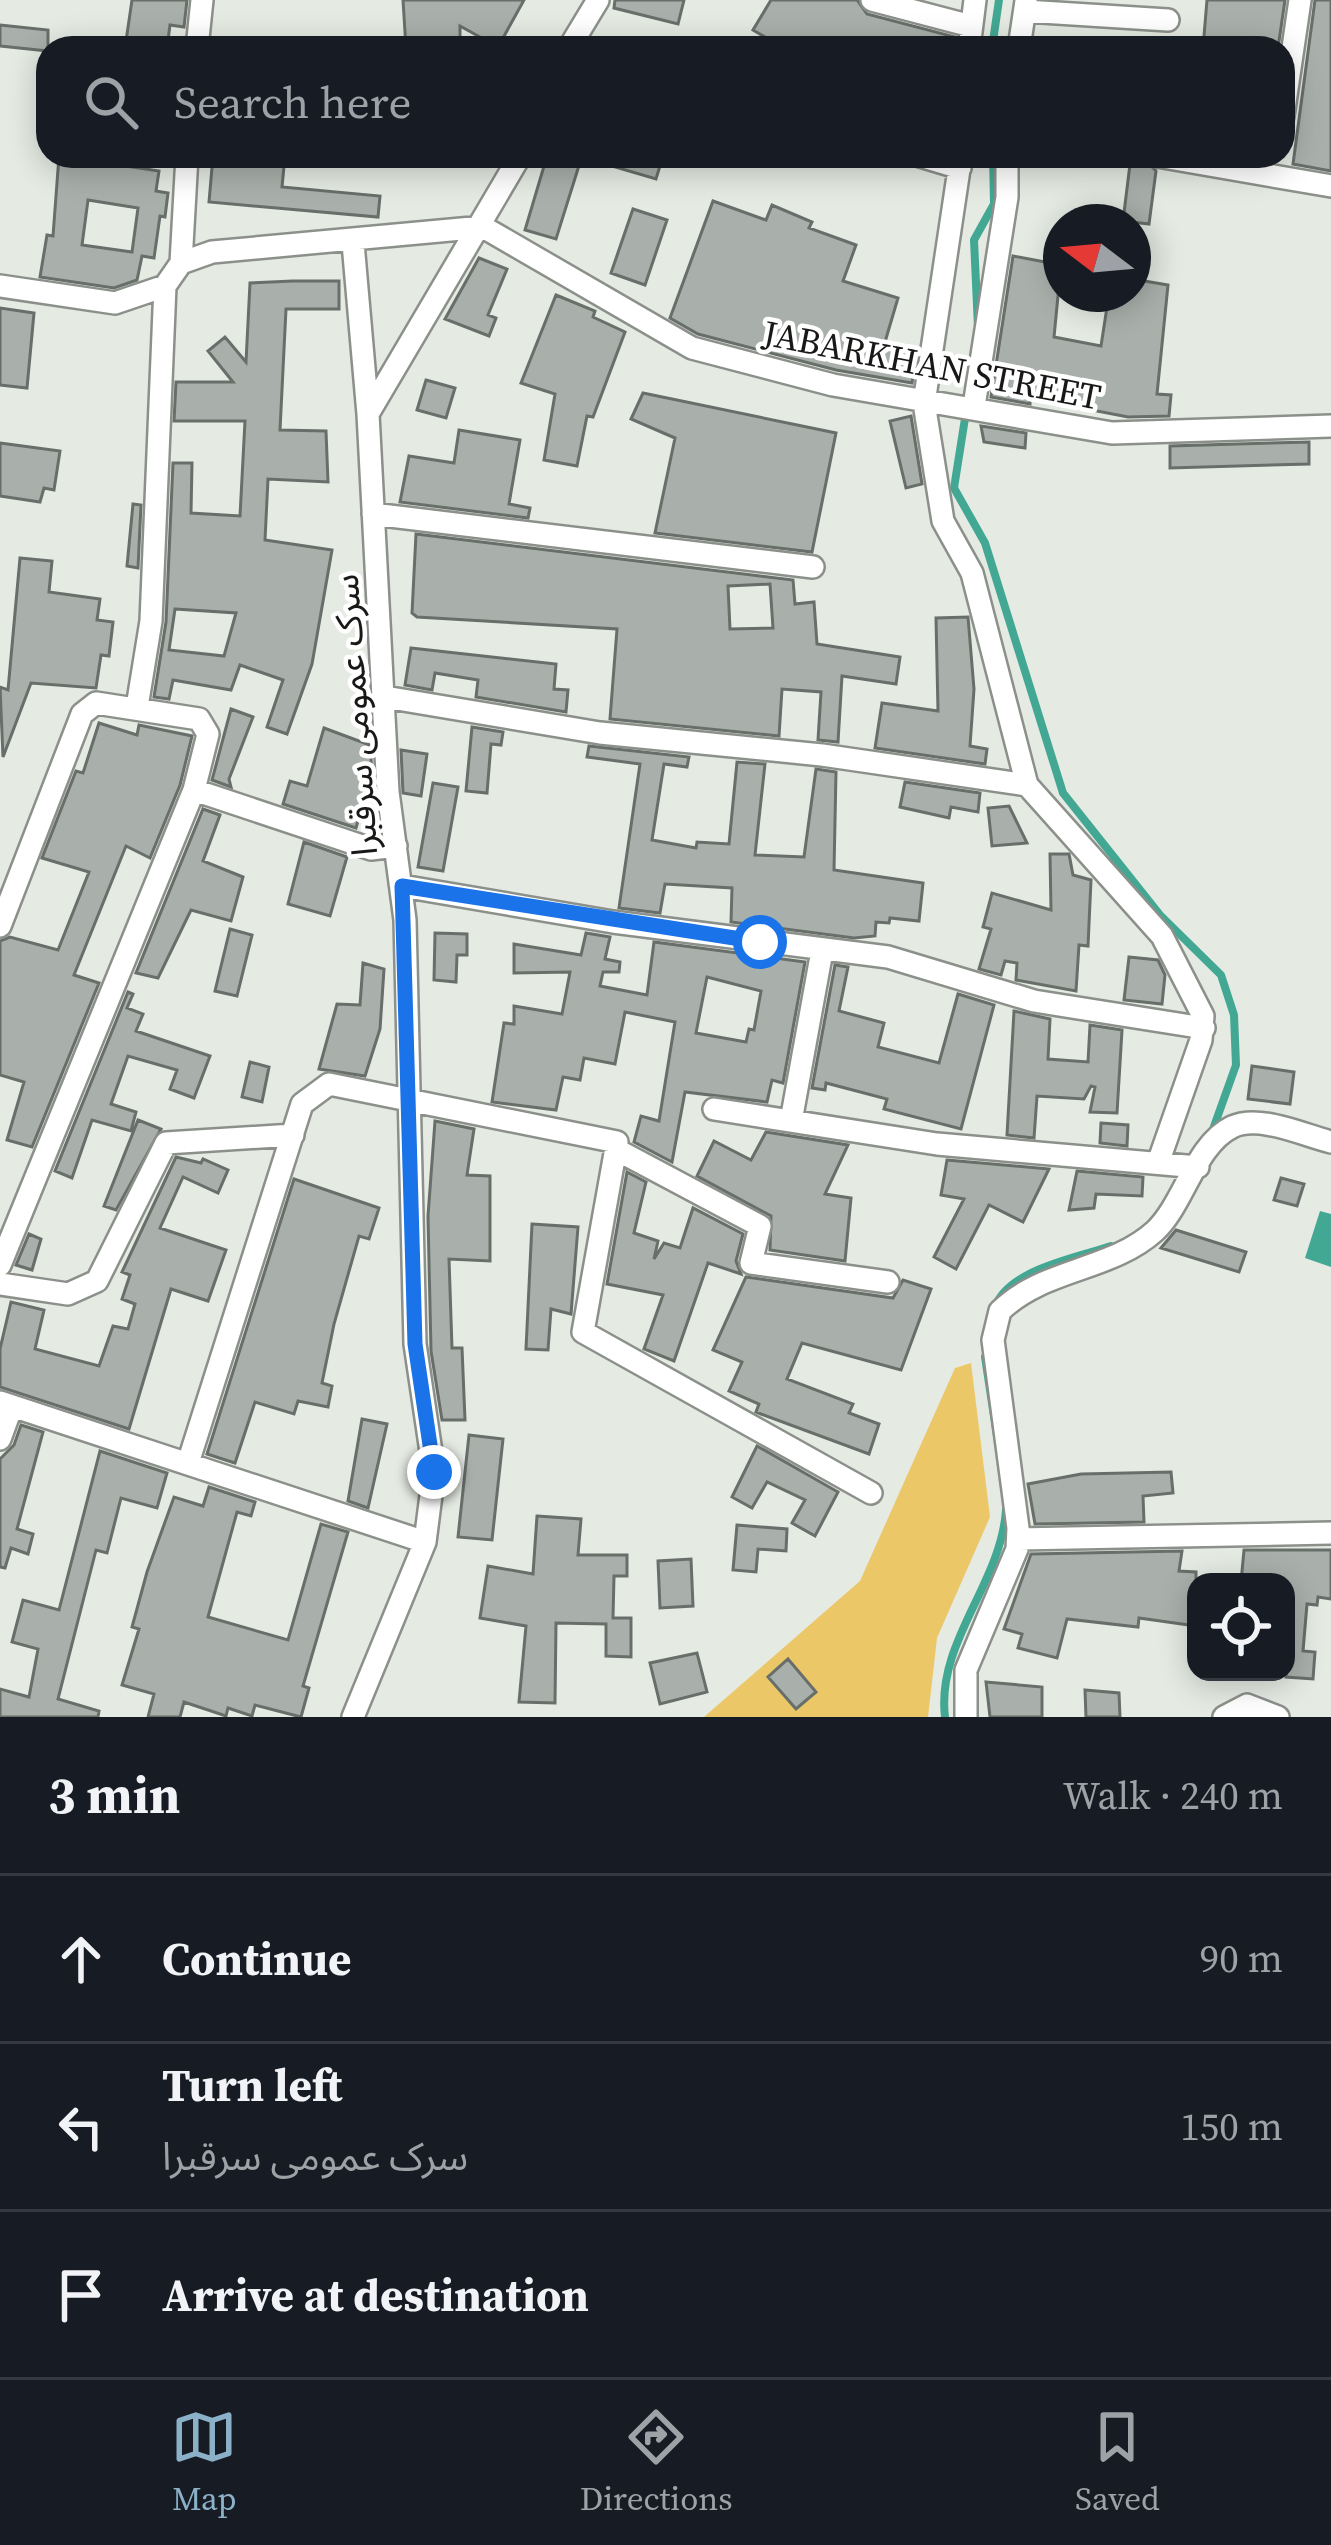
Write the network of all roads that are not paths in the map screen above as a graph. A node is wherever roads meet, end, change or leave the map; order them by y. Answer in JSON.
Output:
{"nodes":[{"id":1,"x":202,"y":0,"type":"edge"},
{"id":2,"x":598,"y":0,"type":"edge"},
{"id":3,"x":872,"y":0,"type":"edge"},
{"id":4,"x":974,"y":0,"type":"edge"},
{"id":5,"x":1300,"y":0,"type":"edge"},
{"id":6,"x":1025,"y":6,"type":"edge"},
{"id":7,"x":1168,"y":20,"type":"dead end"},
{"id":8,"x":198,"y":36,"type":"edge"},
{"id":9,"x":576,"y":36,"type":"edge"},
{"id":10,"x":967,"y":36,"type":"edge"},
{"id":11,"x":970,"y":36,"type":"edge"},
{"id":12,"x":1021,"y":36,"type":"edge"},
{"id":13,"x":1295,"y":36,"type":"edge"},
{"id":14,"x":186,"y":168,"type":"edge"},
{"id":15,"x":514,"y":168,"type":"edge"},
{"id":16,"x":959,"y":168,"type":"edge"},
{"id":17,"x":1007,"y":168,"type":"edge"},
{"id":18,"x":1279,"y":168,"type":"edge"},
{"id":19,"x":1331,"y":187,"type":"edge"},
{"id":20,"x":483,"y":227,"type":"junction"},
{"id":21,"x":353,"y":243,"type":"junction"},
{"id":22,"x":181,"y":263,"type":"junction"},
{"id":23,"x":0,"y":286,"type":"edge"},
{"id":24,"x":165,"y":286,"type":"junction"},
{"id":25,"x":924,"y":403,"type":"junction"},
{"id":26,"x":974,"y":406,"type":"junction"},
{"id":27,"x":368,"y":414,"type":"junction"},
{"id":28,"x":1331,"y":426,"type":"edge"},
{"id":29,"x":373,"y":514,"type":"junction"},
{"id":30,"x":813,"y":567,"type":"dead end"},
{"id":31,"x":385,"y":698,"type":"junction"},
{"id":32,"x":137,"y":707,"type":"junction"},
{"id":33,"x":1027,"y":784,"type":"junction"},
{"id":34,"x":194,"y":790,"type":"junction"},
{"id":35,"x":396,"y":846,"type":"junction"},
{"id":36,"x":402,"y":886,"type":"junction"},
{"id":37,"x":0,"y":926,"type":"edge"},
{"id":38,"x":822,"y":951,"type":"junction"},
{"id":39,"x":1204,"y":1028,"type":"junction"},
{"id":40,"x":408,"y":1096,"type":"junction"},
{"id":41,"x":715,"y":1109,"type":"dead end"},
{"id":42,"x":791,"y":1121,"type":"junction"},
{"id":43,"x":292,"y":1135,"type":"junction"},
{"id":44,"x":1331,"y":1142,"type":"edge"},
{"id":45,"x":619,"y":1151,"type":"junction"},
{"id":46,"x":1158,"y":1163,"type":"junction"},
{"id":47,"x":1198,"y":1166,"type":"junction"},
{"id":48,"x":0,"y":1265,"type":"edge"},
{"id":49,"x":888,"y":1282,"type":"dead end"},
{"id":50,"x":0,"y":1284,"type":"edge"},
{"id":51,"x":6,"y":1404,"type":"edge"},
{"id":52,"x":0,"y":1439,"type":"edge"},
{"id":53,"x":188,"y":1463,"type":"junction"},
{"id":54,"x":871,"y":1493,"type":"dead end"},
{"id":55,"x":1331,"y":1533,"type":"edge"},
{"id":56,"x":1018,"y":1539,"type":"junction"},
{"id":57,"x":425,"y":1542,"type":"junction"},
{"id":58,"x":353,"y":1717,"type":"edge"},
{"id":59,"x":966,"y":1717,"type":"edge"},
{"id":60,"x":1224,"y":1717,"type":"edge"},
{"id":61,"x":1278,"y":1717,"type":"edge"}],
"edges":[{"from":1,"to":8,"type":"street"},
{"from":2,"to":9,"type":"street"},
{"from":3,"to":10,"type":"street"},
{"from":4,"to":11,"type":"street"},
{"from":5,"to":13,"type":"street"},
{"from":6,"to":7,"type":"street"},
{"from":6,"to":12,"type":"street"},
{"from":14,"to":22,"type":"street"},
{"from":15,"to":20,"type":"street"},
{"from":16,"to":25,"type":"street"},
{"from":17,"to":26,"type":"street"},
{"from":18,"to":19,"type":"street"},
{"from":20,"to":21,"type":"street"},
{"from":20,"to":25,"type":"street","name":"JABARKHAN STREET"},
{"from":20,"to":27,"type":"street"},
{"from":21,"to":22,"type":"street"},
{"from":21,"to":27,"type":"street","name":"سرک عمومی سرقبرا"},
{"from":22,"to":24,"type":"street"},
{"from":23,"to":24,"type":"street"},
{"from":24,"to":32,"type":"street"},
{"from":25,"to":26,"type":"street","name":"JABARKHAN STREET"},
{"from":25,"to":33,"type":"street"},
{"from":26,"to":28,"type":"street","name":"JABARKHAN STREET"},
{"from":27,"to":29,"type":"street","name":"سرک عمومی سرقبرا"},
{"from":29,"to":30,"type":"street"},
{"from":29,"to":31,"type":"street","name":"سرک عمومی سرقبرا"},
{"from":31,"to":33,"type":"street"},
{"from":31,"to":35,"type":"street","name":"سرک عمومی سرقبرا"},
{"from":32,"to":34,"type":"street"},
{"from":32,"to":37,"type":"street"},
{"from":33,"to":39,"type":"street"},
{"from":34,"to":35,"type":"street"},
{"from":34,"to":48,"type":"street"},
{"from":35,"to":36,"type":"street","name":"سرک عمومی سرقبرا"},
{"from":36,"to":38,"type":"street"},
{"from":36,"to":40,"type":"street","name":"سرک عمومی سرقبرا"},
{"from":38,"to":39,"type":"street"},
{"from":38,"to":42,"type":"street"},
{"from":39,"to":46,"type":"street"},
{"from":40,"to":43,"type":"street"},
{"from":40,"to":45,"type":"street"},
{"from":40,"to":57,"type":"street","name":"سرک عمومی سرقبرا"},
{"from":41,"to":42,"type":"street"},
{"from":42,"to":46,"type":"street"},
{"from":43,"to":50,"type":"street"},
{"from":43,"to":53,"type":"street"},
{"from":44,"to":47,"type":"street"},
{"from":45,"to":49,"type":"street"},
{"from":45,"to":54,"type":"street"},
{"from":46,"to":47,"type":"street"},
{"from":47,"to":56,"type":"street"},
{"from":51,"to":52,"type":"street"},
{"from":51,"to":53,"type":"street"},
{"from":53,"to":57,"type":"street"},
{"from":55,"to":56,"type":"street"},
{"from":56,"to":59,"type":"street"},
{"from":57,"to":58,"type":"street","name":"سرک عمومی سرقبرا"},
{"from":60,"to":61,"type":"street"}]}
